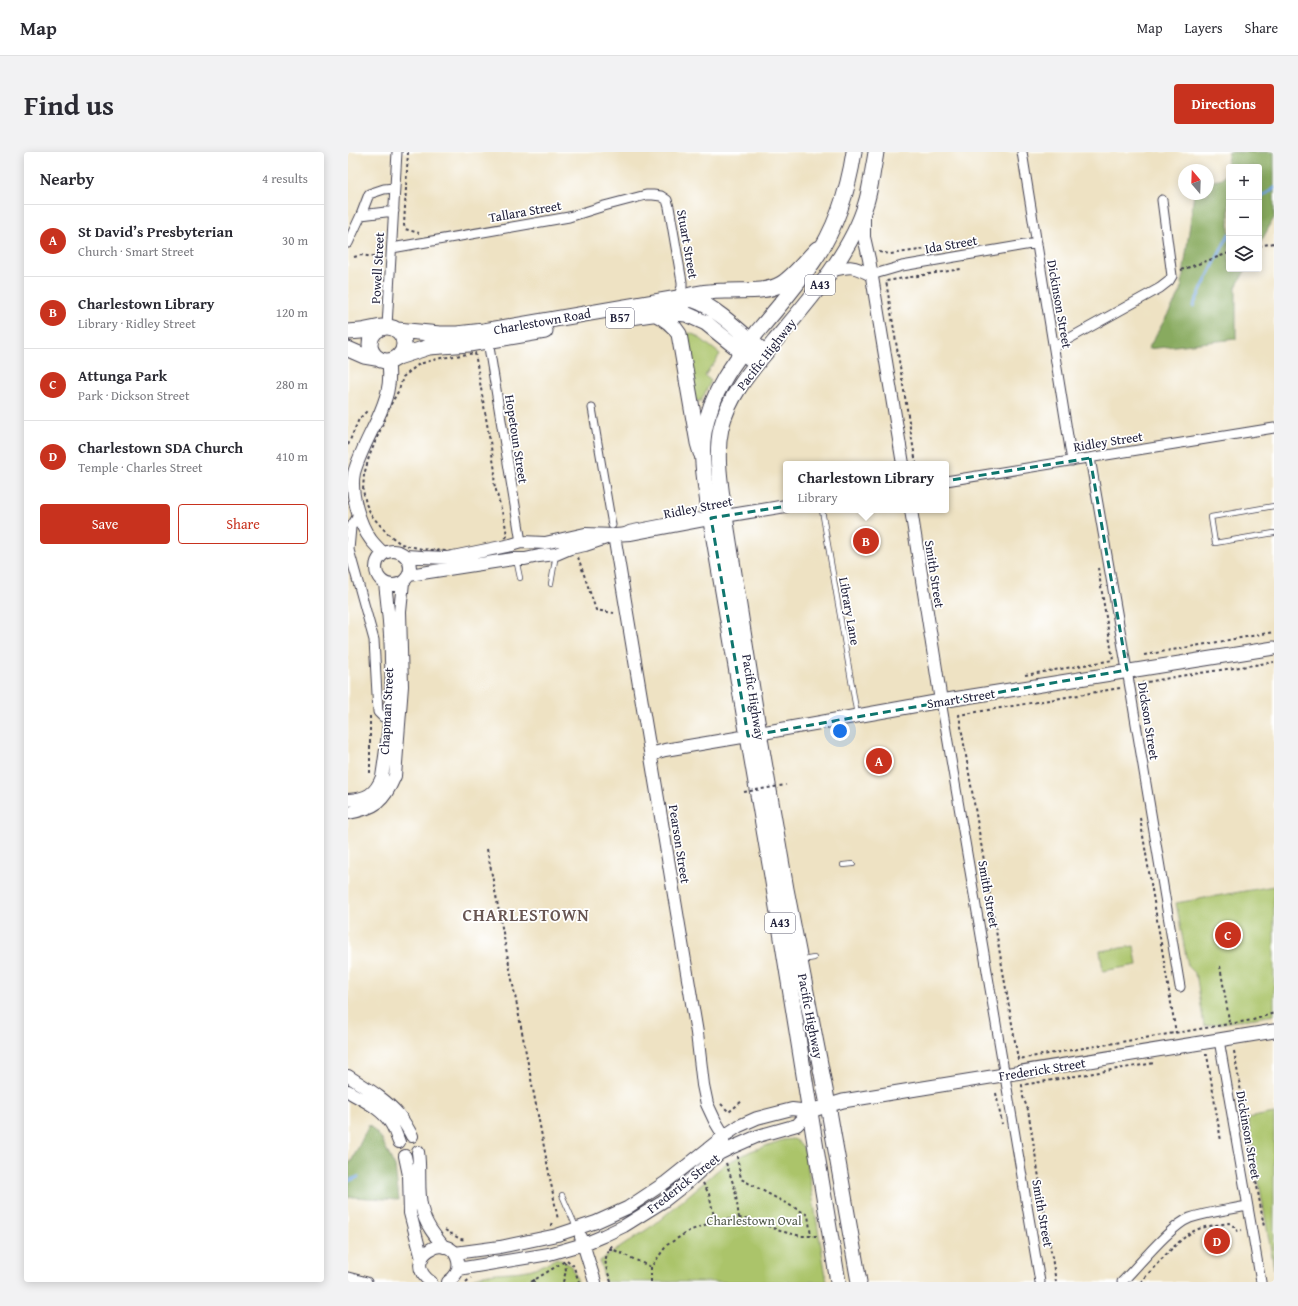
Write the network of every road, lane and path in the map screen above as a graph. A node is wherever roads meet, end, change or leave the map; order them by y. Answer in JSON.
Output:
{"nodes":[{"id":1,"x":397,"y":152,"type":"edge"},
{"id":2,"x":408,"y":152,"type":"edge"},
{"id":3,"x":854,"y":152,"type":"edge"},
{"id":4,"x":876,"y":152,"type":"edge"},
{"id":5,"x":1022,"y":152,"type":"edge"},
{"id":6,"x":395,"y":188,"type":"junction"},
{"id":7,"x":661,"y":196,"type":"joint"},
{"id":8,"x":1162,"y":200,"type":"dead end"},
{"id":9,"x":394,"y":210,"type":"junction"},
{"id":10,"x":864,"y":210,"type":"junction"},
{"id":11,"x":361,"y":215,"type":"junction"},
{"id":12,"x":426,"y":232,"type":"dead end"},
{"id":13,"x":826,"y":240,"type":"junction"},
{"id":14,"x":348,"y":243,"type":"edge"},
{"id":15,"x":1037,"y":243,"type":"junction"},
{"id":16,"x":1274,"y":243,"type":"edge"},
{"id":17,"x":1262,"y":245,"type":"edge"},
{"id":18,"x":392,"y":248,"type":"junction"},
{"id":19,"x":874,"y":248,"type":"dead end"},
{"id":20,"x":927,"y":249,"type":"dead end"},
{"id":21,"x":381,"y":252,"type":"dead end"},
{"id":22,"x":1226,"y":254,"type":"edge"},
{"id":23,"x":354,"y":256,"type":"dead end"},
{"id":24,"x":961,"y":268,"type":"dead end"},
{"id":25,"x":1171,"y":269,"type":"junction"},
{"id":26,"x":830,"y":271,"type":"junction"},
{"id":27,"x":871,"y":275,"type":"junction"},
{"id":28,"x":678,"y":298,"type":"junction"},
{"id":29,"x":654,"y":313,"type":"junction"},
{"id":30,"x":388,"y":328,"type":"junction"},
{"id":31,"x":348,"y":332,"type":"edge"},
{"id":32,"x":488,"y":341,"type":"junction"},
{"id":33,"x":746,"y":346,"type":"junction"},
{"id":34,"x":1054,"y":347,"type":"junction"},
{"id":35,"x":348,"y":349,"type":"edge"},
{"id":36,"x":475,"y":353,"type":"joint"},
{"id":37,"x":760,"y":358,"type":"junction"},
{"id":38,"x":387,"y":359,"type":"junction"},
{"id":39,"x":592,"y":408,"type":"dead end"},
{"id":40,"x":370,"y":409,"type":"dead end"},
{"id":41,"x":1274,"y":428,"type":"edge"},
{"id":42,"x":348,"y":445,"type":"edge"},
{"id":43,"x":702,"y":456,"type":"junction"},
{"id":44,"x":1090,"y":458,"type":"junction"},
{"id":45,"x":902,"y":461,"type":"edge"},
{"id":46,"x":916,"y":461,"type":"edge"},
{"id":47,"x":1072,"y":461,"type":"junction"},
{"id":48,"x":949,"y":481,"type":"edge"},
{"id":49,"x":783,"y":506,"type":"edge"},
{"id":50,"x":1274,"y":506,"type":"edge"},
{"id":51,"x":823,"y":513,"type":"edge"},
{"id":52,"x":911,"y":513,"type":"edge"},
{"id":53,"x":359,"y":514,"type":"junction"},
{"id":54,"x":718,"y":517,"type":"junction"},
{"id":55,"x":613,"y":530,"type":"junction"},
{"id":56,"x":1274,"y":533,"type":"edge"},
{"id":57,"x":554,"y":541,"type":"junction"},
{"id":58,"x":516,"y":544,"type":"junction"},
{"id":59,"x":383,"y":553,"type":"junction"},
{"id":60,"x":555,"y":555,"type":"junction"},
{"id":61,"x":406,"y":556,"type":"junction"},
{"id":62,"x":578,"y":556,"type":"dead end"},
{"id":63,"x":515,"y":559,"type":"junction"},
{"id":64,"x":1098,"y":568,"type":"dead end"},
{"id":65,"x":520,"y":578,"type":"dead end"},
{"id":66,"x":406,"y":579,"type":"junction"},
{"id":67,"x":385,"y":583,"type":"junction"},
{"id":68,"x":551,"y":584,"type":"dead end"},
{"id":69,"x":614,"y":613,"type":"dead end"},
{"id":70,"x":1274,"y":632,"type":"edge"},
{"id":71,"x":1274,"y":648,"type":"edge"},
{"id":72,"x":1144,"y":655,"type":"dead end"},
{"id":73,"x":1113,"y":660,"type":"dead end"},
{"id":74,"x":1274,"y":662,"type":"edge"},
{"id":75,"x":1127,"y":670,"type":"junction"},
{"id":76,"x":1142,"y":683,"type":"dead end"},
{"id":77,"x":1120,"y":688,"type":"dead end"},
{"id":78,"x":941,"y":701,"type":"junction"},
{"id":79,"x":857,"y":716,"type":"junction"},
{"id":80,"x":389,"y":718,"type":"junction"},
{"id":81,"x":754,"y":734,"type":"junction"},
{"id":82,"x":651,"y":757,"type":"junction"},
{"id":83,"x":786,"y":785,"type":"dead end"},
{"id":84,"x":744,"y":792,"type":"dead end"},
{"id":85,"x":348,"y":800,"type":"edge"},
{"id":86,"x":348,"y":813,"type":"edge"},
{"id":87,"x":1140,"y":818,"type":"dead end"},
{"id":88,"x":487,"y":849,"type":"dead end"},
{"id":89,"x":853,"y":864,"type":"dead end"},
{"id":90,"x":843,"y":865,"type":"dead end"},
{"id":91,"x":814,"y":958,"type":"dead end"},
{"id":92,"x":799,"y":960,"type":"junction"},
{"id":93,"x":1220,"y":966,"type":"dead end"},
{"id":94,"x":1180,"y":988,"type":"dead end"},
{"id":95,"x":1274,"y":1013,"type":"edge"},
{"id":96,"x":1229,"y":1024,"type":"junction"},
{"id":97,"x":1274,"y":1031,"type":"edge"},
{"id":98,"x":1176,"y":1034,"type":"junction"},
{"id":99,"x":1219,"y":1040,"type":"junction"},
{"id":100,"x":1234,"y":1051,"type":"dead end"},
{"id":101,"x":1199,"y":1056,"type":"dead end"},
{"id":102,"x":1160,"y":1062,"type":"dead end"},
{"id":103,"x":1005,"y":1075,"type":"junction"},
{"id":104,"x":348,"y":1076,"type":"edge"},
{"id":105,"x":348,"y":1091,"type":"edge"},
{"id":106,"x":996,"y":1093,"type":"dead end"},
{"id":107,"x":742,"y":1101,"type":"dead end"},
{"id":108,"x":721,"y":1104,"type":"dead end"},
{"id":109,"x":828,"y":1105,"type":"junction"},
{"id":110,"x":810,"y":1112,"type":"junction"},
{"id":111,"x":1003,"y":1130,"type":"dead end"},
{"id":112,"x":412,"y":1136,"type":"junction"},
{"id":113,"x":724,"y":1136,"type":"junction"},
{"id":114,"x":1222,"y":1141,"type":"dead end"},
{"id":115,"x":399,"y":1142,"type":"junction"},
{"id":116,"x":418,"y":1152,"type":"junction"},
{"id":117,"x":737,"y":1155,"type":"dead end"},
{"id":118,"x":405,"y":1156,"type":"junction"},
{"id":119,"x":722,"y":1158,"type":"junction"},
{"id":120,"x":703,"y":1182,"type":"dead end"},
{"id":121,"x":562,"y":1195,"type":"dead end"},
{"id":122,"x":1247,"y":1206,"type":"junction"},
{"id":123,"x":739,"y":1218,"type":"junction"},
{"id":124,"x":558,"y":1220,"type":"dead end"},
{"id":125,"x":552,"y":1221,"type":"dead end"},
{"id":126,"x":715,"y":1222,"type":"junction"},
{"id":127,"x":442,"y":1227,"type":"dead end"},
{"id":128,"x":547,"y":1227,"type":"dead end"},
{"id":129,"x":1264,"y":1227,"type":"dead end"},
{"id":130,"x":577,"y":1229,"type":"junction"},
{"id":131,"x":1242,"y":1230,"type":"dead end"},
{"id":132,"x":811,"y":1236,"type":"junction"},
{"id":133,"x":821,"y":1236,"type":"dead end"},
{"id":134,"x":471,"y":1240,"type":"dead end"},
{"id":135,"x":584,"y":1244,"type":"junction"},
{"id":136,"x":450,"y":1250,"type":"junction"},
{"id":137,"x":422,"y":1259,"type":"junction"},
{"id":138,"x":651,"y":1267,"type":"junction"},
{"id":139,"x":458,"y":1269,"type":"junction"},
{"id":140,"x":348,"y":1277,"type":"edge"},
{"id":141,"x":533,"y":1281,"type":"edge"},
{"id":142,"x":367,"y":1282,"type":"edge"},
{"id":143,"x":431,"y":1282,"type":"edge"},
{"id":144,"x":448,"y":1282,"type":"edge"},
{"id":145,"x":538,"y":1282,"type":"edge"},
{"id":146,"x":564,"y":1282,"type":"edge"},
{"id":147,"x":595,"y":1282,"type":"edge"},
{"id":148,"x":611,"y":1282,"type":"edge"},
{"id":149,"x":651,"y":1282,"type":"edge"},
{"id":150,"x":838,"y":1282,"type":"edge"},
{"id":151,"x":859,"y":1282,"type":"edge"},
{"id":152,"x":1040,"y":1282,"type":"edge"},
{"id":153,"x":1056,"y":1282,"type":"edge"},
{"id":154,"x":1122,"y":1282,"type":"edge"},
{"id":155,"x":1141,"y":1282,"type":"edge"},
{"id":156,"x":1261,"y":1282,"type":"edge"}],
"edges":[{"from":1,"to":6,"type":"street","name":"Powell Street"},
{"from":2,"to":12,"type":"path"},
{"from":3,"to":13,"type":"main road","name":"Pacific Highway","number":"A43"},
{"from":4,"to":10,"type":"main road","name":"Pacific Highway","number":"A43"},
{"from":5,"to":15,"type":"street","name":"Dickinson Street"},
{"from":6,"to":9,"type":"street","name":"Powell Street"},
{"from":6,"to":11,"type":"street","name":"Powell Street"},
{"from":7,"to":18,"type":"street","name":"Tallara Street"},
{"from":7,"to":28,"type":"street","name":"Stuart Street"},
{"from":8,"to":25,"type":"street"},
{"from":9,"to":11,"type":"street","name":"Powell Street"},
{"from":9,"to":18,"type":"street","name":"Powell Street"},
{"from":10,"to":26,"type":"main road","name":"Pacific Highway","number":"A43"},
{"from":10,"to":27,"type":"street"},
{"from":11,"to":14,"type":"street","name":"Powell Street"},
{"from":13,"to":28,"type":"main road"},
{"from":13,"to":33,"type":"main road","name":"Pacific Highway","number":"A43"},
{"from":15,"to":27,"type":"street","name":"Ida Street"},
{"from":15,"to":34,"type":"street","name":"Dickinson Street"},
{"from":16,"to":17,"type":"path"},
{"from":18,"to":30,"type":"street","name":"Powell Street"},
{"from":19,"to":20,"type":"path"},
{"from":21,"to":23,"type":"path"},
{"from":22,"to":25,"type":"path"},
{"from":24,"to":46,"type":"path"},
{"from":25,"to":34,"type":"street"},
{"from":26,"to":27,"type":"street"},
{"from":26,"to":37,"type":"main road","name":"Pacific Highway","number":"A43"},
{"from":27,"to":45,"type":"street"},
{"from":28,"to":30,"type":"main road","name":"Charlestown Road","number":"B57"},
{"from":28,"to":33,"type":"main road","name":"Charlestown Road","number":"B57"},
{"from":29,"to":32,"type":"main road","name":"Charlestown Road","number":"B57"},
{"from":29,"to":33,"type":"main road","name":"Charlestown Road","number":"B57"},
{"from":29,"to":43,"type":"main road"},
{"from":30,"to":31,"type":"main road","name":"Charlestown Road","number":"B57"},
{"from":30,"to":38,"type":"main road"},
{"from":30,"to":38,"type":"main road"},
{"from":32,"to":38,"type":"main road","name":"Charlestown Road","number":"B57"},
{"from":32,"to":58,"type":"street","name":"Hopetoun Street"},
{"from":33,"to":37,"type":"main road","name":"Charlestown Road","number":"B57"},
{"from":33,"to":43,"type":"main road","name":"Pacific Highway","number":"A43"},
{"from":34,"to":47,"type":"street","name":"Dickinson Street"},
{"from":35,"to":38,"type":"main road"},
{"from":36,"to":36,"type":"path"},
{"from":37,"to":54,"type":"main road","name":"Pacific Highway","number":"A43"},
{"from":38,"to":53,"type":"street"},
{"from":39,"to":55,"type":"street"},
{"from":40,"to":42,"type":"path"},
{"from":41,"to":44,"type":"street","name":"Ridley Street"},
{"from":43,"to":54,"type":"main road","name":"Pacific Highway","number":"A43"},
{"from":44,"to":47,"type":"street","name":"Ridley Street"},
{"from":44,"to":75,"type":"street","name":"Dickson Street"},
{"from":47,"to":48,"type":"street","name":"Ridley Street"},
{"from":49,"to":54,"type":"street","name":"Ridley Street"},
{"from":50,"to":56,"type":"lane"},
{"from":51,"to":79,"type":"lane","name":"Library Lane"},
{"from":52,"to":78,"type":"street","name":"Smith Street"},
{"from":53,"to":59,"type":"street"},
{"from":53,"to":80,"type":"street","name":"Chapman Street"},
{"from":54,"to":55,"type":"street","name":"Ridley Street"},
{"from":54,"to":81,"type":"main road","name":"Pacific Highway","number":"A43"},
{"from":55,"to":57,"type":"street","name":"Ridley Street"},
{"from":55,"to":60,"type":"street","name":"Ridley Street"},
{"from":55,"to":82,"type":"street","name":"Pearson Street"},
{"from":57,"to":58,"type":"street","name":"Ridley Street"},
{"from":57,"to":60,"type":"street"},
{"from":58,"to":61,"type":"street","name":"Ridley Street"},
{"from":58,"to":63,"type":"street"},
{"from":59,"to":61,"type":"street"},
{"from":59,"to":67,"type":"street"},
{"from":60,"to":63,"type":"street","name":"Ridley Street"},
{"from":60,"to":68,"type":"lane"},
{"from":61,"to":66,"type":"street"},
{"from":62,"to":69,"type":"path"},
{"from":63,"to":65,"type":"lane"},
{"from":63,"to":66,"type":"street","name":"Ridley Street"},
{"from":64,"to":73,"type":"path"},
{"from":66,"to":67,"type":"street"},
{"from":66,"to":86,"type":"street","name":"Chapman Street"},
{"from":67,"to":80,"type":"street","name":"Chapman Street"},
{"from":70,"to":72,"type":"path"},
{"from":71,"to":75,"type":"main road","name":"Smart Street"},
{"from":74,"to":76,"type":"path"},
{"from":75,"to":78,"type":"main road","name":"Smart Street"},
{"from":75,"to":94,"type":"street","name":"Dickson Street"},
{"from":77,"to":98,"type":"path"},
{"from":78,"to":79,"type":"main road","name":"Smart Street"},
{"from":78,"to":103,"type":"street","name":"Smith Street"},
{"from":79,"to":81,"type":"main road","name":"Smart Street"},
{"from":80,"to":85,"type":"street","name":"Chapman Street"},
{"from":81,"to":82,"type":"street","name":"Smart Street"},
{"from":81,"to":92,"type":"main road","name":"Pacific Highway","number":"A43"},
{"from":81,"to":110,"type":"main road","name":"Pacific Highway","number":"A43"},
{"from":82,"to":113,"type":"street","name":"Pearson Street"},
{"from":83,"to":84,"type":"path","bridge":true},
{"from":87,"to":98,"type":"path"},
{"from":88,"to":124,"type":"path"},
{"from":89,"to":90,"type":"lane"},
{"from":91,"to":92,"type":"lane"},
{"from":92,"to":109,"type":"main road","name":"Pacific Highway","number":"A43"},
{"from":93,"to":96,"type":"path"},
{"from":95,"to":96,"type":"path"},
{"from":96,"to":98,"type":"path"},
{"from":97,"to":99,"type":"main road","name":"Frederick Street"},
{"from":99,"to":103,"type":"main road","name":"Frederick Street"},
{"from":99,"to":122,"type":"street","name":"Dickinson Street"},
{"from":100,"to":129,"type":"path"},
{"from":101,"to":114,"type":"path"},
{"from":102,"to":153,"type":"path"},
{"from":103,"to":109,"type":"main road","name":"Frederick Street"},
{"from":103,"to":152,"type":"street","name":"Smith Street"},
{"from":104,"to":112,"type":"street"},
{"from":105,"to":115,"type":"street"},
{"from":106,"to":111,"type":"path"},
{"from":107,"to":108,"type":"path"},
{"from":109,"to":110,"type":"main road","name":"Frederick Street"},
{"from":109,"to":151,"type":"main road","name":"Pacific Highway","number":"A43"},
{"from":110,"to":113,"type":"street","name":"Frederick Street"},
{"from":110,"to":119,"type":"street","name":"Frederick Street"},
{"from":110,"to":150,"type":"main road","name":"Pacific Highway","number":"A43"},
{"from":112,"to":115,"type":"street"},
{"from":112,"to":116,"type":"street"},
{"from":113,"to":119,"type":"street"},
{"from":113,"to":130,"type":"street","name":"Frederick Street"},
{"from":115,"to":118,"type":"street"},
{"from":116,"to":118,"type":"street"},
{"from":116,"to":136,"type":"street"},
{"from":117,"to":132,"type":"path"},
{"from":118,"to":137,"type":"street"},
{"from":119,"to":123,"type":"path"},
{"from":119,"to":135,"type":"street","name":"Frederick Street"},
{"from":120,"to":126,"type":"path"},
{"from":121,"to":130,"type":"lane"},
{"from":122,"to":154,"type":"street"},
{"from":122,"to":156,"type":"street","name":"Dickinson Street"},
{"from":123,"to":126,"type":"path"},
{"from":123,"to":132,"type":"path"},
{"from":125,"to":128,"type":"path"},
{"from":126,"to":138,"type":"path"},
{"from":127,"to":134,"type":"path"},
{"from":130,"to":135,"type":"street"},
{"from":130,"to":136,"type":"street","name":"Frederick Street"},
{"from":131,"to":155,"type":"path"},
{"from":132,"to":133,"type":"path"},
{"from":135,"to":139,"type":"street","name":"Frederick Street"},
{"from":135,"to":147,"type":"street"},
{"from":136,"to":137,"type":"street","name":"Frederick Street"},
{"from":136,"to":139,"type":"street"},
{"from":137,"to":143,"type":"street"},
{"from":138,"to":148,"type":"path"},
{"from":138,"to":149,"type":"path"},
{"from":139,"to":144,"type":"street"},
{"from":140,"to":142,"type":"street"},
{"from":141,"to":145,"type":"path"},
{"from":141,"to":146,"type":"path"}]}
